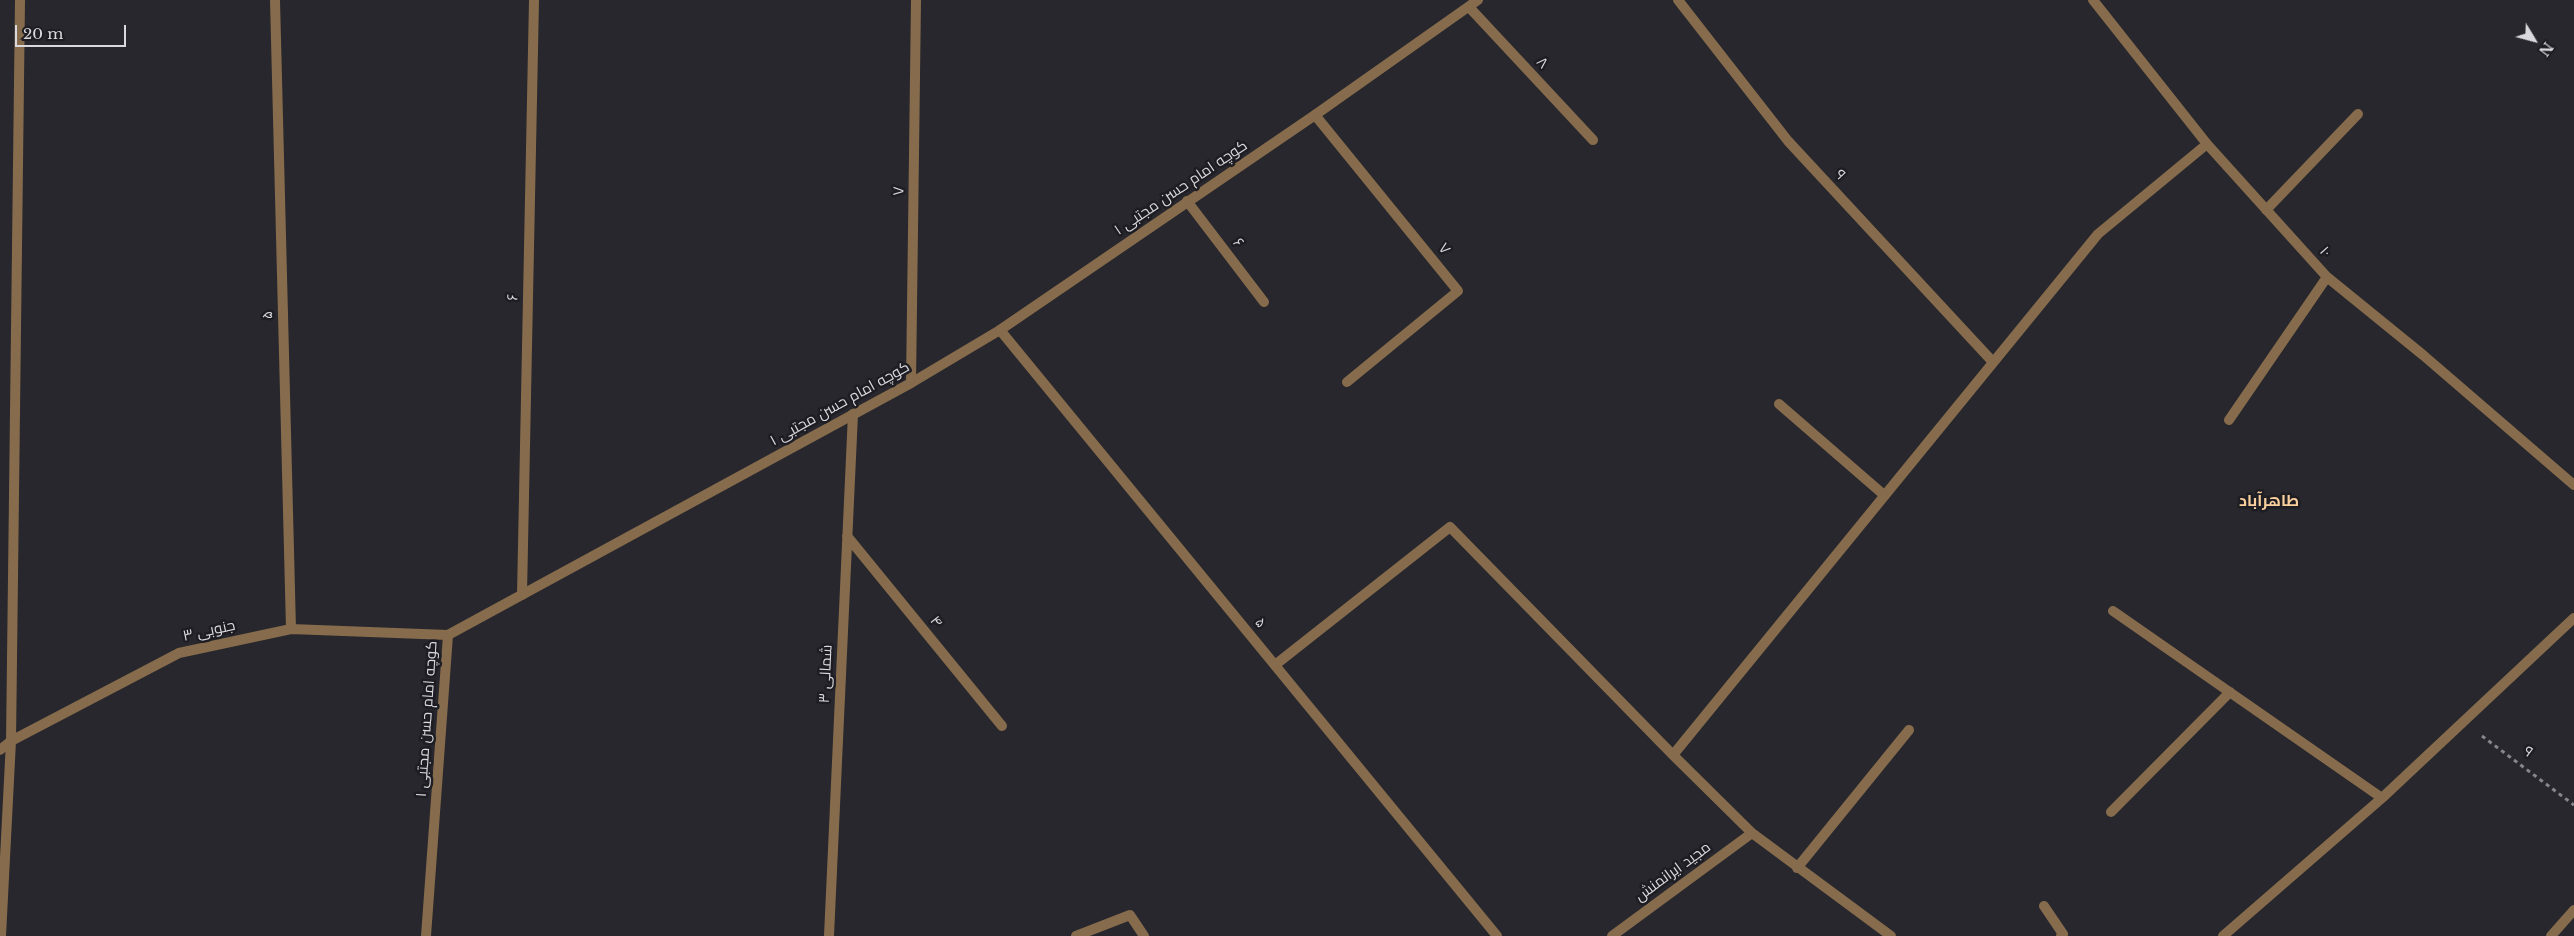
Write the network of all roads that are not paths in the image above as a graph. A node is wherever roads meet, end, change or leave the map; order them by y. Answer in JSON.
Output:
{"nodes":[{"id":1,"x":20,"y":0,"type":"edge"},
{"id":2,"x":275,"y":0,"type":"edge"},
{"id":3,"x":534,"y":0,"type":"edge"},
{"id":4,"x":916,"y":0,"type":"edge"},
{"id":5,"x":1478,"y":0,"type":"edge"},
{"id":6,"x":1678,"y":0,"type":"edge"},
{"id":7,"x":2093,"y":0,"type":"edge"},
{"id":8,"x":1469,"y":6,"type":"junction"},
{"id":9,"x":2358,"y":114,"type":"dead end"},
{"id":10,"x":1315,"y":115,"type":"junction"},
{"id":11,"x":1593,"y":140,"type":"dead end"},
{"id":12,"x":2207,"y":144,"type":"junction"},
{"id":13,"x":1187,"y":202,"type":"junction"},
{"id":14,"x":2266,"y":210,"type":"junction"},
{"id":15,"x":2327,"y":277,"type":"junction"},
{"id":16,"x":1264,"y":302,"type":"dead end"},
{"id":17,"x":1000,"y":330,"type":"junction"},
{"id":18,"x":1992,"y":361,"type":"junction"},
{"id":19,"x":1348,"y":382,"type":"dead end"},
{"id":20,"x":911,"y":383,"type":"junction"},
{"id":21,"x":1779,"y":404,"type":"dead end"},
{"id":22,"x":852,"y":414,"type":"junction"},
{"id":23,"x":2229,"y":420,"type":"dead end"},
{"id":24,"x":2574,"y":485,"type":"edge"},
{"id":25,"x":1884,"y":495,"type":"junction"},
{"id":26,"x":847,"y":536,"type":"junction"},
{"id":27,"x":522,"y":595,"type":"junction"},
{"id":28,"x":2113,"y":611,"type":"dead end"},
{"id":29,"x":2574,"y":618,"type":"edge"},
{"id":30,"x":291,"y":629,"type":"junction"},
{"id":31,"x":448,"y":635,"type":"junction"},
{"id":32,"x":1275,"y":665,"type":"junction"},
{"id":33,"x":2230,"y":692,"type":"junction"},
{"id":34,"x":1002,"y":726,"type":"dead end"},
{"id":35,"x":1909,"y":730,"type":"dead end"},
{"id":36,"x":11,"y":741,"type":"junction"},
{"id":37,"x":0,"y":750,"type":"edge"},
{"id":38,"x":1673,"y":755,"type":"junction"},
{"id":39,"x":2382,"y":798,"type":"junction"},
{"id":40,"x":2112,"y":812,"type":"dead end"},
{"id":41,"x":1752,"y":832,"type":"junction"},
{"id":42,"x":1798,"y":868,"type":"junction"},
{"id":43,"x":2044,"y":906,"type":"dead end"},
{"id":44,"x":2574,"y":910,"type":"edge"},
{"id":45,"x":1,"y":936,"type":"edge"},
{"id":46,"x":426,"y":936,"type":"edge"},
{"id":47,"x":829,"y":936,"type":"edge"},
{"id":48,"x":1076,"y":936,"type":"edge"},
{"id":49,"x":1144,"y":936,"type":"edge"},
{"id":50,"x":1497,"y":936,"type":"edge"},
{"id":51,"x":1612,"y":936,"type":"edge"},
{"id":52,"x":1890,"y":936,"type":"edge"},
{"id":53,"x":2061,"y":936,"type":"edge"},
{"id":54,"x":2222,"y":936,"type":"edge"},
{"id":55,"x":2551,"y":936,"type":"edge"}],
"edges":[{"from":1,"to":36,"type":"street"},
{"from":2,"to":30,"type":"street","name":"۵"},
{"from":3,"to":27,"type":"street","name":"۶"},
{"from":4,"to":20,"type":"street","name":"۷"},
{"from":5,"to":8,"type":"street","name":"کوچه امام حسن مجتبی ۱"},
{"from":6,"to":18,"type":"street","name":"۹"},
{"from":7,"to":12,"type":"street","name":"۱۰"},
{"from":8,"to":10,"type":"street","name":"کوچه امام حسن مجتبی ۱"},
{"from":8,"to":11,"type":"street","name":"۸"},
{"from":9,"to":14,"type":"street"},
{"from":10,"to":13,"type":"street","name":"کوچه امام حسن مجتبی ۱"},
{"from":10,"to":19,"type":"street","name":"۷"},
{"from":12,"to":14,"type":"street","name":"۱۰"},
{"from":12,"to":18,"type":"street"},
{"from":13,"to":16,"type":"street","name":"۶"},
{"from":13,"to":17,"type":"street","name":"کوچه امام حسن مجتبی ۱"},
{"from":14,"to":15,"type":"street","name":"۱۰"},
{"from":15,"to":23,"type":"street"},
{"from":15,"to":24,"type":"street","name":"۱۰"},
{"from":17,"to":20,"type":"street","name":"کوچه امام حسن مجتبی ۱"},
{"from":17,"to":32,"type":"street","name":"۵"},
{"from":18,"to":25,"type":"street"},
{"from":20,"to":22,"type":"street","name":"کوچه امام حسن مجتبی ۱"},
{"from":21,"to":25,"type":"street"},
{"from":22,"to":26,"type":"street","name":"۳ شمالی"},
{"from":22,"to":27,"type":"street","name":"کوچه امام حسن مجتبی ۱"},
{"from":25,"to":38,"type":"street"},
{"from":26,"to":34,"type":"street","name":"۴"},
{"from":26,"to":47,"type":"street","name":"۳ شمالی"},
{"from":27,"to":31,"type":"street","name":"کوچه امام حسن مجتبی ۱"},
{"from":28,"to":33,"type":"street"},
{"from":29,"to":39,"type":"street"},
{"from":30,"to":31,"type":"street","name":"۳ جنوبی"},
{"from":30,"to":36,"type":"street","name":"۳ جنوبی"},
{"from":31,"to":46,"type":"street","name":"کوچه امام حسن مجتبی ۱"},
{"from":32,"to":38,"type":"street"},
{"from":32,"to":50,"type":"street","name":"۵"},
{"from":33,"to":39,"type":"street"},
{"from":33,"to":40,"type":"street"},
{"from":35,"to":42,"type":"street"},
{"from":36,"to":37,"type":"street","name":"۳ جنوبی"},
{"from":36,"to":45,"type":"street"},
{"from":38,"to":41,"type":"street"},
{"from":39,"to":54,"type":"street"},
{"from":41,"to":42,"type":"street"},
{"from":41,"to":51,"type":"street","name":"مجید ایرانمنش"},
{"from":42,"to":52,"type":"street"},
{"from":43,"to":53,"type":"street"},
{"from":44,"to":55,"type":"street"},
{"from":48,"to":49,"type":"street"}]}
